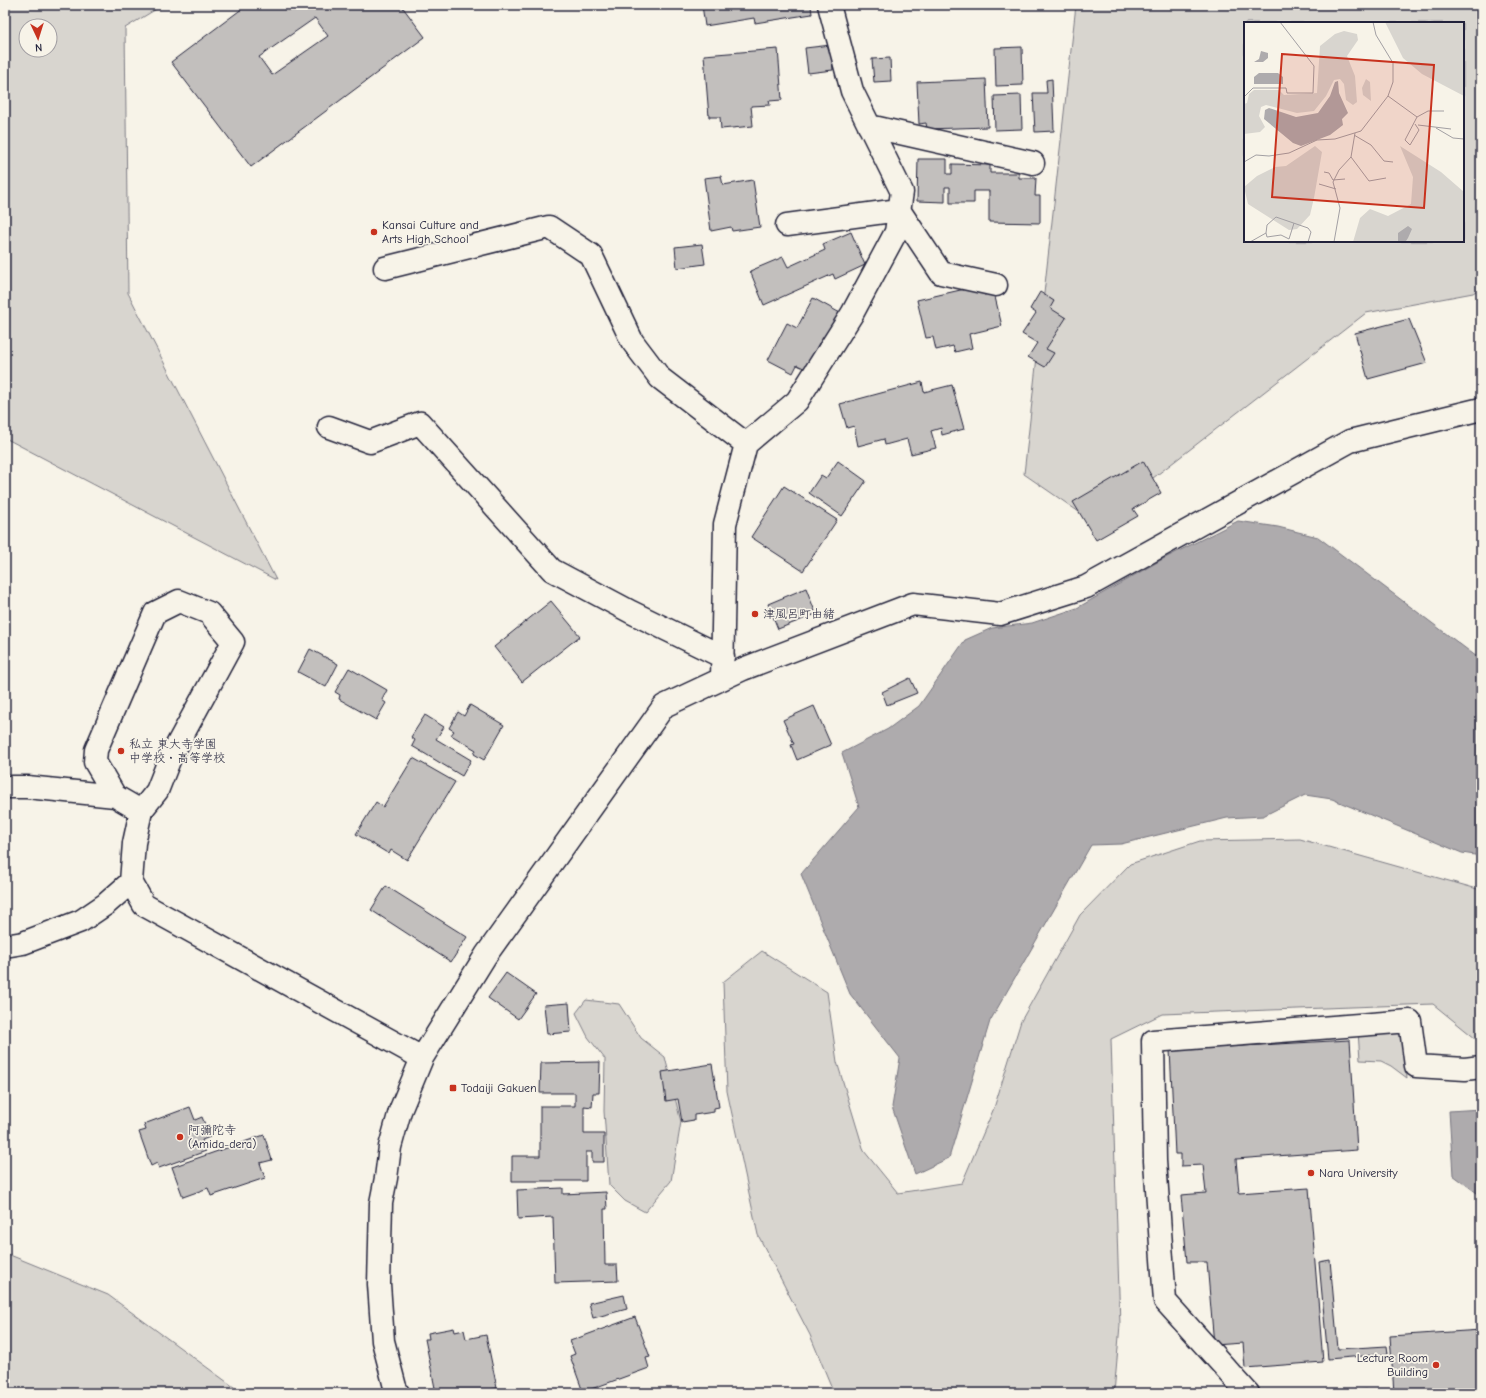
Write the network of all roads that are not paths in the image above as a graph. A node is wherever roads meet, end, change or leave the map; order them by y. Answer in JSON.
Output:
{"nodes":[{"id":1,"x":829,"y":5,"type":"edge"},
{"id":2,"x":869,"y":126,"type":"junction"},
{"id":3,"x":1033,"y":163,"type":"dead end"},
{"id":4,"x":899,"y":210,"type":"junction"},
{"id":5,"x":787,"y":225,"type":"dead end"},
{"id":6,"x":385,"y":268,"type":"dead end"},
{"id":7,"x":996,"y":285,"type":"dead end"},
{"id":8,"x":1481,"y":409,"type":"edge"},
{"id":9,"x":329,"y":427,"type":"dead end"},
{"id":10,"x":746,"y":444,"type":"junction"},
{"id":11,"x":723,"y":657,"type":"junction"},
{"id":12,"x":722,"y":680,"type":"junction"},
{"id":13,"x":5,"y":786,"type":"edge"},
{"id":14,"x":115,"y":796,"type":"junction"},
{"id":15,"x":141,"y":811,"type":"junction"},
{"id":16,"x":131,"y":882,"type":"junction"},
{"id":17,"x":5,"y":946,"type":"edge"},
{"id":18,"x":422,"y":1058,"type":"junction"},
{"id":19,"x":1481,"y":1067,"type":"edge"},
{"id":20,"x":398,"y":1393,"type":"edge"},
{"id":21,"x":1248,"y":1393,"type":"edge"}],
"edges":[{"from":1,"to":2,"type":"street"},
{"from":2,"to":3,"type":"street"},
{"from":2,"to":4,"type":"street"},
{"from":4,"to":5,"type":"street"},
{"from":4,"to":7,"type":"street"},
{"from":4,"to":10,"type":"street"},
{"from":6,"to":10,"type":"street"},
{"from":8,"to":12,"type":"street"},
{"from":9,"to":11,"type":"street"},
{"from":10,"to":11,"type":"street"},
{"from":11,"to":12,"type":"street"},
{"from":12,"to":18,"type":"street"},
{"from":13,"to":14,"type":"street"},
{"from":14,"to":15,"type":"street"},
{"from":14,"to":15,"type":"street"},
{"from":15,"to":16,"type":"street"},
{"from":16,"to":17,"type":"street"},
{"from":16,"to":18,"type":"street"},
{"from":18,"to":20,"type":"street"},
{"from":19,"to":21,"type":"street"}]}
